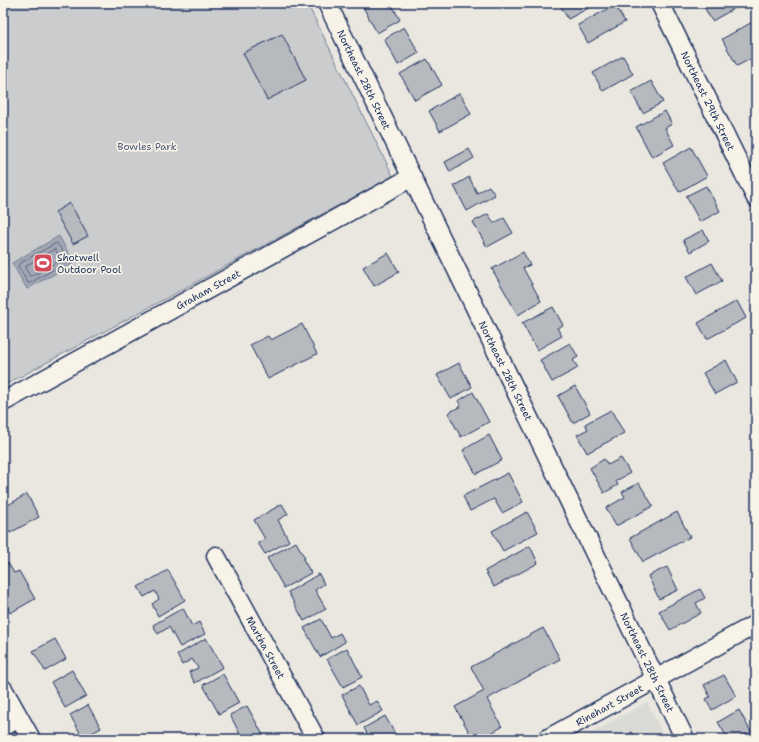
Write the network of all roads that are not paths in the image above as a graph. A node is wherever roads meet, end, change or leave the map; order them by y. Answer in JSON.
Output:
{"nodes":[{"id":1,"x":327,"y":3,"type":"edge"},
{"id":2,"x":660,"y":3,"type":"edge"},
{"id":3,"x":412,"y":177,"type":"junction"},
{"id":4,"x":756,"y":198,"type":"edge"},
{"id":5,"x":3,"y":402,"type":"edge"},
{"id":6,"x":216,"y":556,"type":"dead end"},
{"id":7,"x":756,"y":624,"type":"edge"},
{"id":8,"x":656,"y":679,"type":"junction"},
{"id":9,"x":3,"y":689,"type":"edge"},
{"id":10,"x":19,"y":718,"type":"junction"},
{"id":11,"x":3,"y":727,"type":"edge"},
{"id":12,"x":32,"y":739,"type":"edge"},
{"id":13,"x":316,"y":739,"type":"edge"},
{"id":14,"x":547,"y":739,"type":"edge"},
{"id":15,"x":685,"y":739,"type":"edge"}],
"edges":[{"from":1,"to":3,"type":"street","name":"Northeast 28th Street"},
{"from":2,"to":4,"type":"street","name":"Northeast 29th Street"},
{"from":3,"to":5,"type":"street","name":"Graham Street"},
{"from":3,"to":8,"type":"street","name":"Northeast 28th Street"},
{"from":6,"to":13,"type":"street","name":"Martha Street"},
{"from":7,"to":8,"type":"street","name":"Rinehart Street"},
{"from":8,"to":14,"type":"street","name":"Rinehart Street"},
{"from":8,"to":15,"type":"street","name":"Northeast 28th Street"},
{"from":9,"to":10,"type":"street"},
{"from":10,"to":11,"type":"street"},
{"from":10,"to":12,"type":"street"}]}
